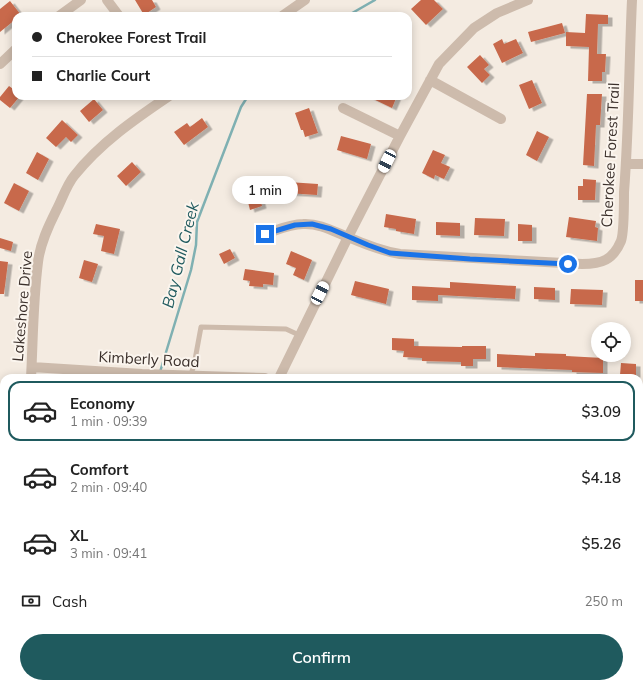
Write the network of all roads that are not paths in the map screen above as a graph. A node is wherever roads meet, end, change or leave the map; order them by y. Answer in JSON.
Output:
{"nodes":[{"id":1,"x":81,"y":0,"type":"edge"},
{"id":2,"x":107,"y":0,"type":"edge"},
{"id":3,"x":305,"y":0,"type":"edge"},
{"id":4,"x":528,"y":0,"type":"edge"},
{"id":5,"x":632,"y":0,"type":"edge"},
{"id":6,"x":65,"y":12,"type":"edge"},
{"id":7,"x":116,"y":12,"type":"edge"},
{"id":8,"x":288,"y":12,"type":"edge"},
{"id":9,"x":12,"y":53,"type":"edge"},
{"id":10,"x":0,"y":64,"type":"edge"},
{"id":11,"x":430,"y":80,"type":"junction"},
{"id":12,"x":163,"y":100,"type":"edge"},
{"id":13,"x":343,"y":108,"type":"dead end"},
{"id":14,"x":501,"y":119,"type":"dead end"},
{"id":15,"x":400,"y":136,"type":"junction"},
{"id":16,"x":626,"y":164,"type":"junction"},
{"id":17,"x":643,"y":164,"type":"edge"},
{"id":18,"x":265,"y":234,"type":"dead end"},
{"id":19,"x":348,"y":237,"type":"junction"},
{"id":20,"x":299,"y":335,"type":"junction"},
{"id":21,"x":32,"y":367,"type":"junction"},
{"id":22,"x":31,"y":374,"type":"edge"},
{"id":23,"x":108,"y":374,"type":"edge"},
{"id":24,"x":191,"y":374,"type":"edge"},
{"id":25,"x":281,"y":374,"type":"edge"}],
"edges":[{"from":1,"to":6,"type":"street"},
{"from":2,"to":7,"type":"street"},
{"from":3,"to":8,"type":"street"},
{"from":4,"to":11,"type":"street"},
{"from":5,"to":16,"type":"street","name":"Cherokee Forest Trail"},
{"from":9,"to":10,"type":"street"},
{"from":11,"to":14,"type":"street"},
{"from":11,"to":15,"type":"street"},
{"from":12,"to":21,"type":"street","name":"Lakeshore Drive"},
{"from":13,"to":15,"type":"street"},
{"from":15,"to":19,"type":"street"},
{"from":16,"to":17,"type":"street"},
{"from":16,"to":19,"type":"street","name":"Cherokee Forest Trail"},
{"from":18,"to":19,"type":"street","name":"Cherokee Forest Trail"},
{"from":19,"to":20,"type":"street"},
{"from":20,"to":24,"type":"lane"},
{"from":20,"to":25,"type":"street"},
{"from":21,"to":22,"type":"street","name":"Lakeshore Drive"},
{"from":21,"to":23,"type":"street","name":"Kimberly Road"}]}
